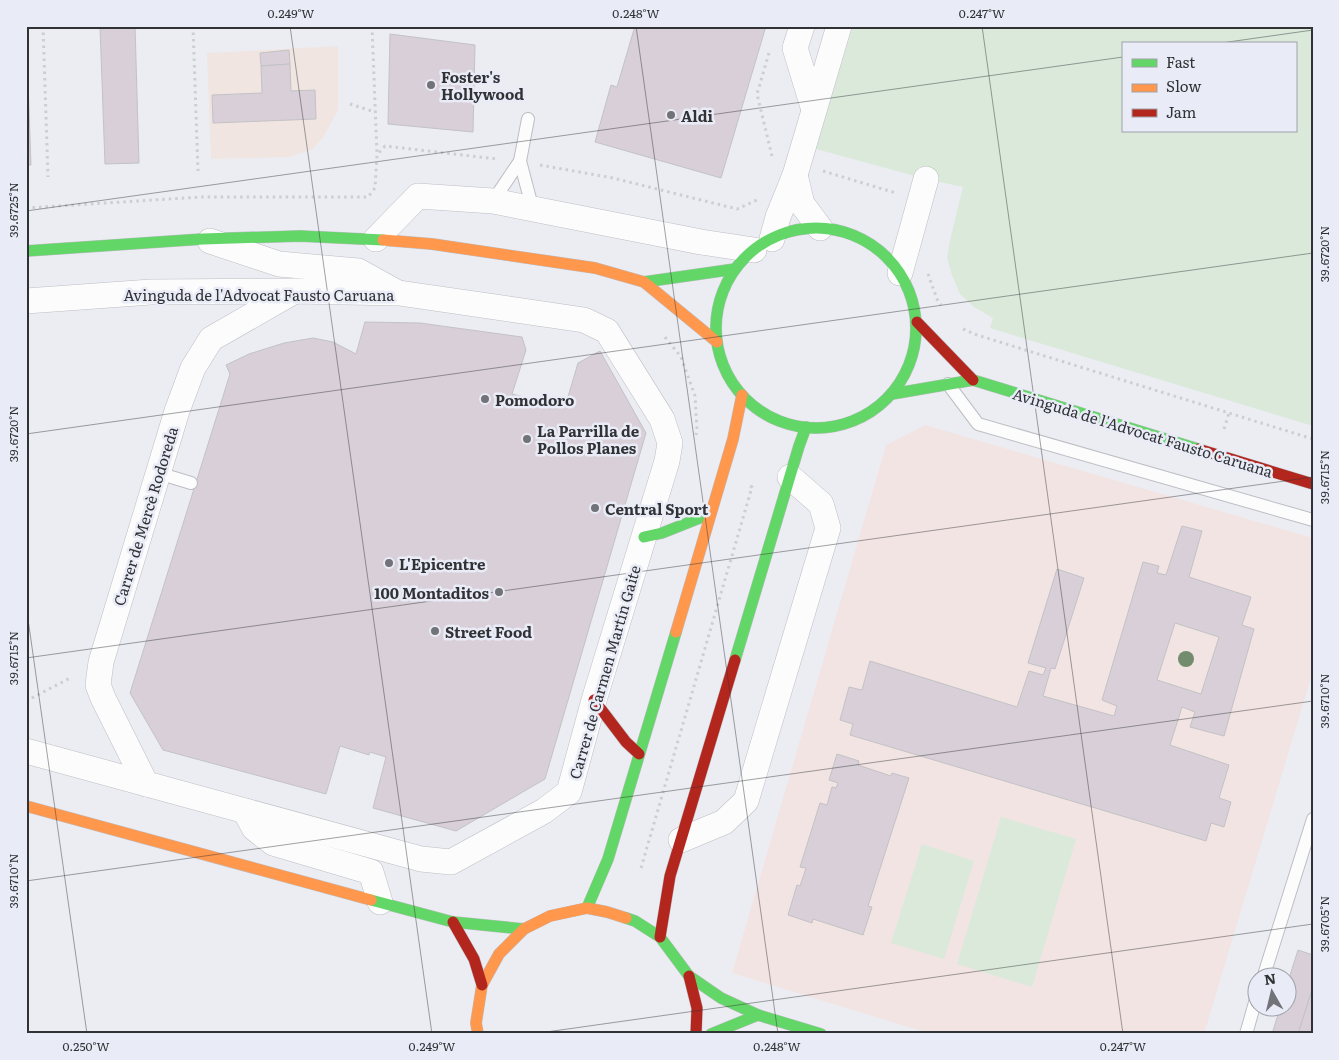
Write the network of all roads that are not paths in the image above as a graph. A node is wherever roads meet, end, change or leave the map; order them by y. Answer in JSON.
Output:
{"nodes":[{"id":1,"x":802,"y":26,"type":"edge"},
{"id":2,"x":839,"y":26,"type":"edge"},
{"id":3,"x":814,"y":110,"type":"junction"},
{"id":4,"x":528,"y":119,"type":"dead end"},
{"id":5,"x":520,"y":161,"type":"junction"},
{"id":6,"x":796,"y":175,"type":"junction"},
{"id":7,"x":926,"y":179,"type":"dead end"},
{"id":8,"x":493,"y":201,"type":"junction"},
{"id":9,"x":533,"y":210,"type":"junction"},
{"id":10,"x":820,"y":228,"type":"junction"},
{"id":11,"x":203,"y":239,"type":"junction"},
{"id":12,"x":376,"y":239,"type":"junction"},
{"id":13,"x":763,"y":244,"type":"junction"},
{"id":14,"x":26,"y":251,"type":"edge"},
{"id":15,"x":736,"y":269,"type":"junction"},
{"id":16,"x":900,"y":273,"type":"junction"},
{"id":17,"x":644,"y":282,"type":"junction"},
{"id":18,"x":294,"y":291,"type":"junction"},
{"id":19,"x":398,"y":293,"type":"junction"},
{"id":20,"x":26,"y":301,"type":"edge"},
{"id":21,"x":917,"y":322,"type":"junction"},
{"id":22,"x":607,"y":331,"type":"joint"},
{"id":23,"x":717,"y":342,"type":"junction"},
{"id":24,"x":973,"y":380,"type":"junction"},
{"id":25,"x":948,"y":384,"type":"junction"},
{"id":26,"x":892,"y":394,"type":"junction"},
{"id":27,"x":742,"y":395,"type":"junction"},
{"id":28,"x":806,"y":427,"type":"junction"},
{"id":29,"x":158,"y":473,"type":"junction"},
{"id":30,"x":790,"y":477,"type":"junction"},
{"id":31,"x":190,"y":483,"type":"dead end"},
{"id":32,"x":1313,"y":484,"type":"edge"},
{"id":33,"x":710,"y":514,"type":"junction"},
{"id":34,"x":1313,"y":520,"type":"edge"},
{"id":35,"x":644,"y":537,"type":"junction"},
{"id":36,"x":594,"y":700,"type":"junction"},
{"id":37,"x":26,"y":751,"type":"edge"},
{"id":38,"x":639,"y":754,"type":"junction"},
{"id":39,"x":146,"y":784,"type":"junction"},
{"id":40,"x":26,"y":806,"type":"edge"},
{"id":41,"x":245,"y":811,"type":"junction"},
{"id":42,"x":1313,"y":819,"type":"edge"},
{"id":43,"x":681,"y":840,"type":"junction"},
{"id":44,"x":380,"y":902,"type":"junction"},
{"id":45,"x":587,"y":908,"type":"junction"},
{"id":46,"x":453,"y":922,"type":"junction"},
{"id":47,"x":524,"y":929,"type":"junction"},
{"id":48,"x":660,"y":937,"type":"junction"},
{"id":49,"x":1266,"y":968,"type":"edge"},
{"id":50,"x":689,"y":976,"type":"junction"},
{"id":51,"x":482,"y":984,"type":"junction"},
{"id":52,"x":758,"y":1015,"type":"junction"},
{"id":53,"x":1251,"y":1018,"type":"edge"},
{"id":54,"x":478,"y":1034,"type":"edge"},
{"id":55,"x":696,"y":1034,"type":"edge"},
{"id":56,"x":711,"y":1034,"type":"edge"},
{"id":57,"x":821,"y":1034,"type":"edge"},
{"id":58,"x":1246,"y":1034,"type":"edge"}],
"edges":[{"from":1,"to":3,"type":"street"},
{"from":2,"to":3,"type":"street"},
{"from":3,"to":6,"type":"street"},
{"from":4,"to":5,"type":"lane"},
{"from":5,"to":8,"type":"lane"},
{"from":5,"to":9,"type":"lane"},
{"from":6,"to":10,"type":"street"},
{"from":6,"to":13,"type":"street"},
{"from":7,"to":16,"type":"street"},
{"from":8,"to":9,"type":"street"},
{"from":8,"to":12,"type":"street"},
{"from":9,"to":13,"type":"street"},
{"from":10,"to":13,"type":"street"},
{"from":10,"to":16,"type":"street"},
{"from":11,"to":12,"type":"street"},
{"from":11,"to":14,"type":"street"},
{"from":11,"to":19,"type":"street"},
{"from":12,"to":17,"type":"street"},
{"from":13,"to":15,"type":"street"},
{"from":15,"to":17,"type":"street"},
{"from":15,"to":23,"type":"street"},
{"from":16,"to":21,"type":"street"},
{"from":17,"to":23,"type":"street"},
{"from":18,"to":19,"type":"street","name":"Avinguda de l'Advocat Fausto Caruana"},
{"from":18,"to":20,"type":"street","name":"Avinguda de l'Advocat Fausto Caruana"},
{"from":18,"to":29,"type":"street","name":"Carrer de Mercè Rodoreda"},
{"from":19,"to":22,"type":"street","name":"Avinguda de l'Advocat Fausto Caruana"},
{"from":21,"to":24,"type":"street","name":"Avinguda de l'Advocat Fausto Caruana"},
{"from":21,"to":26,"type":"street"},
{"from":22,"to":35,"type":"street","name":"Carrer de Carmen Martín Gaite"},
{"from":23,"to":27,"type":"street"},
{"from":24,"to":25,"type":"street","name":"Avinguda de l'Advocat Fausto Caruana"},
{"from":24,"to":32,"type":"street","name":"Avinguda de l'Advocat Fausto Caruana"},
{"from":25,"to":26,"type":"street","name":"Avinguda de l'Advocat Fausto Caruana"},
{"from":25,"to":34,"type":"lane"},
{"from":26,"to":28,"type":"street"},
{"from":27,"to":28,"type":"street"},
{"from":27,"to":33,"type":"street"},
{"from":28,"to":30,"type":"street"},
{"from":29,"to":31,"type":"lane"},
{"from":29,"to":39,"type":"street","name":"Carrer de Mercè Rodoreda"},
{"from":30,"to":43,"type":"street"},
{"from":30,"to":43,"type":"street"},
{"from":33,"to":35,"type":"street"},
{"from":33,"to":38,"type":"street"},
{"from":35,"to":36,"type":"street","name":"Carrer de Carmen Martín Gaite"},
{"from":36,"to":38,"type":"street"},
{"from":36,"to":41,"type":"street","name":"Carrer de Carmen Martín Gaite"},
{"from":37,"to":39,"type":"street","name":"Carrer de Carmen Martín Gaite"},
{"from":38,"to":45,"type":"street"},
{"from":39,"to":41,"type":"street","name":"Carrer de Carmen Martín Gaite"},
{"from":40,"to":44,"type":"street"},
{"from":41,"to":44,"type":"street"},
{"from":42,"to":49,"type":"lane"},
{"from":43,"to":48,"type":"street"},
{"from":44,"to":46,"type":"street"},
{"from":45,"to":47,"type":"street"},
{"from":45,"to":48,"type":"street"},
{"from":46,"to":47,"type":"street"},
{"from":46,"to":51,"type":"street"},
{"from":47,"to":51,"type":"street"},
{"from":48,"to":50,"type":"street"},
{"from":50,"to":52,"type":"street"},
{"from":50,"to":55,"type":"street"},
{"from":51,"to":54,"type":"street"},
{"from":52,"to":56,"type":"street"},
{"from":52,"to":57,"type":"street"},
{"from":53,"to":58,"type":"lane"}]}
